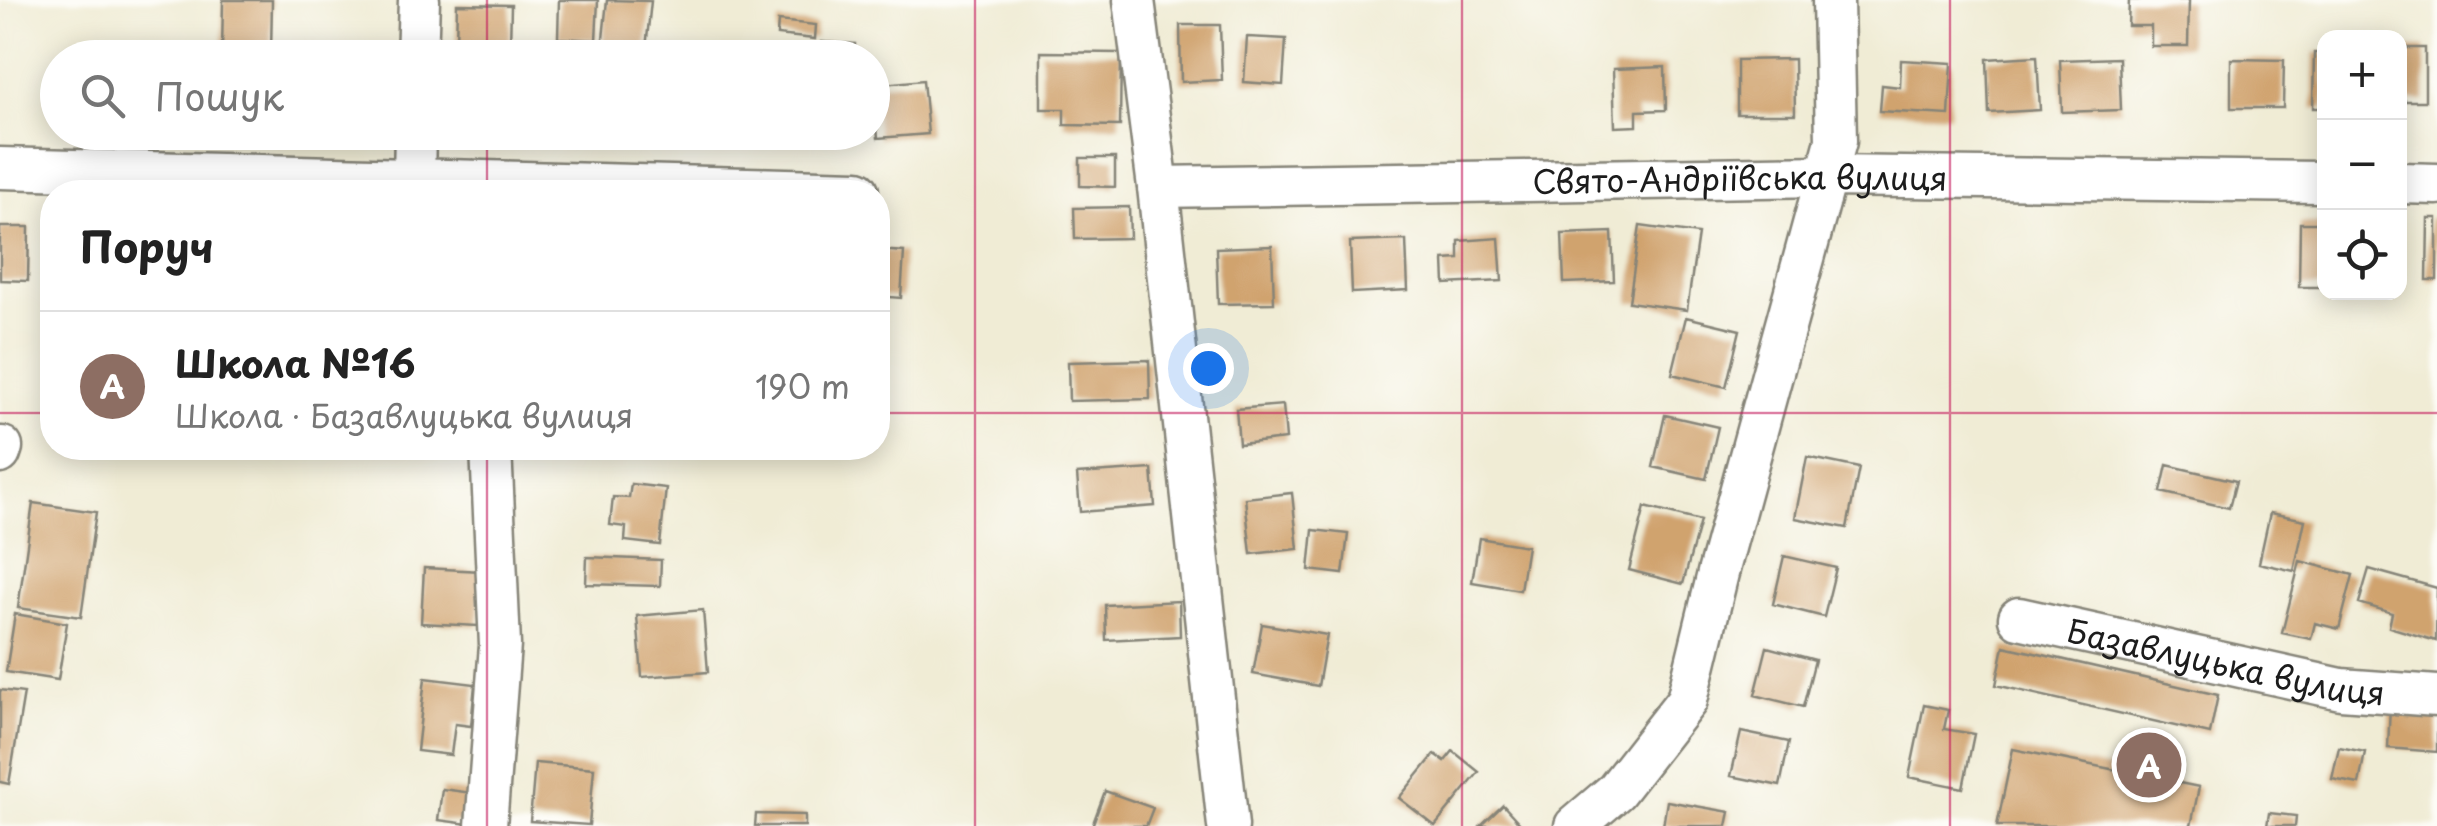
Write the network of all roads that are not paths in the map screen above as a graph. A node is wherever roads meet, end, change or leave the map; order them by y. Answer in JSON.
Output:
{"nodes":[{"id":1,"x":419,"y":0,"type":"edge"},
{"id":2,"x":1134,"y":0,"type":"edge"},
{"id":3,"x":1834,"y":0,"type":"edge"},
{"id":4,"x":418,"y":40,"type":"edge"},
{"id":5,"x":415,"y":150,"type":"edge"},
{"id":6,"x":0,"y":168,"type":"edge"},
{"id":7,"x":1826,"y":176,"type":"junction"},
{"id":8,"x":414,"y":179,"type":"junction"},
{"id":9,"x":424,"y":180,"type":"edge"},
{"id":10,"x":2317,"y":182,"type":"edge"},
{"id":11,"x":2407,"y":183,"type":"edge"},
{"id":12,"x":2437,"y":184,"type":"edge"},
{"id":13,"x":1158,"y":187,"type":"junction"},
{"id":14,"x":492,"y":460,"type":"edge"},
{"id":15,"x":2019,"y":618,"type":"dead end"},
{"id":16,"x":2437,"y":696,"type":"edge"},
{"id":17,"x":486,"y":826,"type":"edge"},
{"id":18,"x":1228,"y":826,"type":"edge"},
{"id":19,"x":1575,"y":826,"type":"edge"}],
"edges":[{"from":1,"to":4,"type":"street"},
{"from":2,"to":13,"type":"street"},
{"from":3,"to":7,"type":"street"},
{"from":5,"to":8,"type":"street"},
{"from":6,"to":8,"type":"street"},
{"from":7,"to":10,"type":"street","name":"Свято-Андріївська вулиця"},
{"from":7,"to":13,"type":"street","name":"Свято-Андріївська вулиця"},
{"from":7,"to":19,"type":"street"},
{"from":8,"to":9,"type":"street"},
{"from":11,"to":12,"type":"street"},
{"from":13,"to":18,"type":"street"},
{"from":14,"to":17,"type":"street"},
{"from":15,"to":16,"type":"street","name":"Базавлуцька вулиця"}]}
